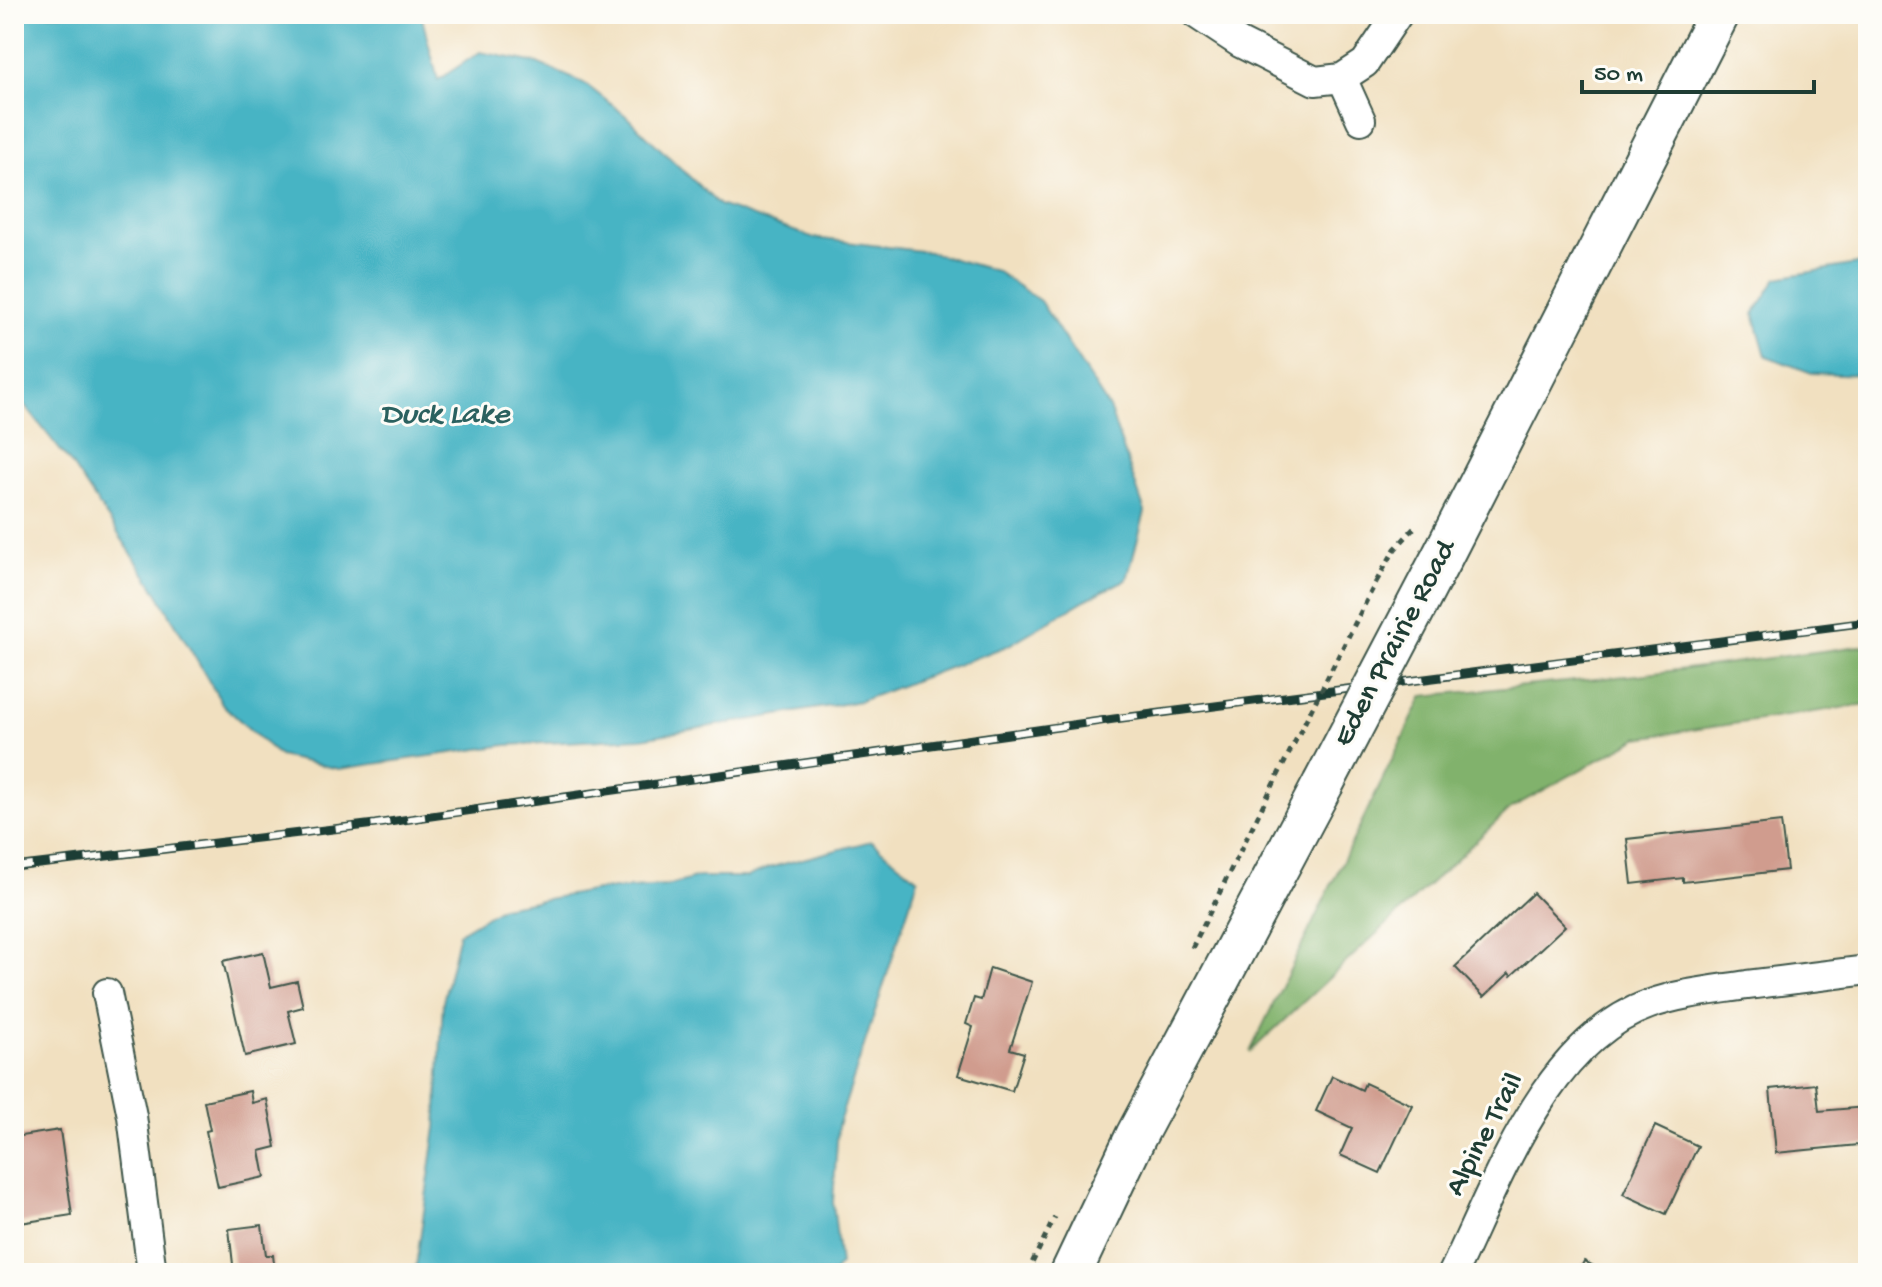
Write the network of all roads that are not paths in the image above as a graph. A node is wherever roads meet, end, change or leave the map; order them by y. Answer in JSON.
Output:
{"nodes":[{"id":1,"x":1196,"y":14,"type":"edge"},
{"id":2,"x":1398,"y":14,"type":"edge"},
{"id":3,"x":1719,"y":14,"type":"edge"},
{"id":4,"x":1342,"y":78,"type":"junction"},
{"id":5,"x":1361,"y":120,"type":"dead end"},
{"id":6,"x":1868,"y":970,"type":"edge"},
{"id":7,"x":107,"y":993,"type":"dead end"},
{"id":8,"x":152,"y":1273,"type":"edge"},
{"id":9,"x":1071,"y":1273,"type":"edge"},
{"id":10,"x":1453,"y":1273,"type":"edge"}],
"edges":[{"from":1,"to":4,"type":"street"},
{"from":2,"to":4,"type":"street"},
{"from":3,"to":9,"type":"main road","name":"Eden Prairie Road","bridge":true},
{"from":4,"to":5,"type":"street"},
{"from":6,"to":10,"type":"street","name":"Alpine Trail"},
{"from":7,"to":8,"type":"street"}]}
